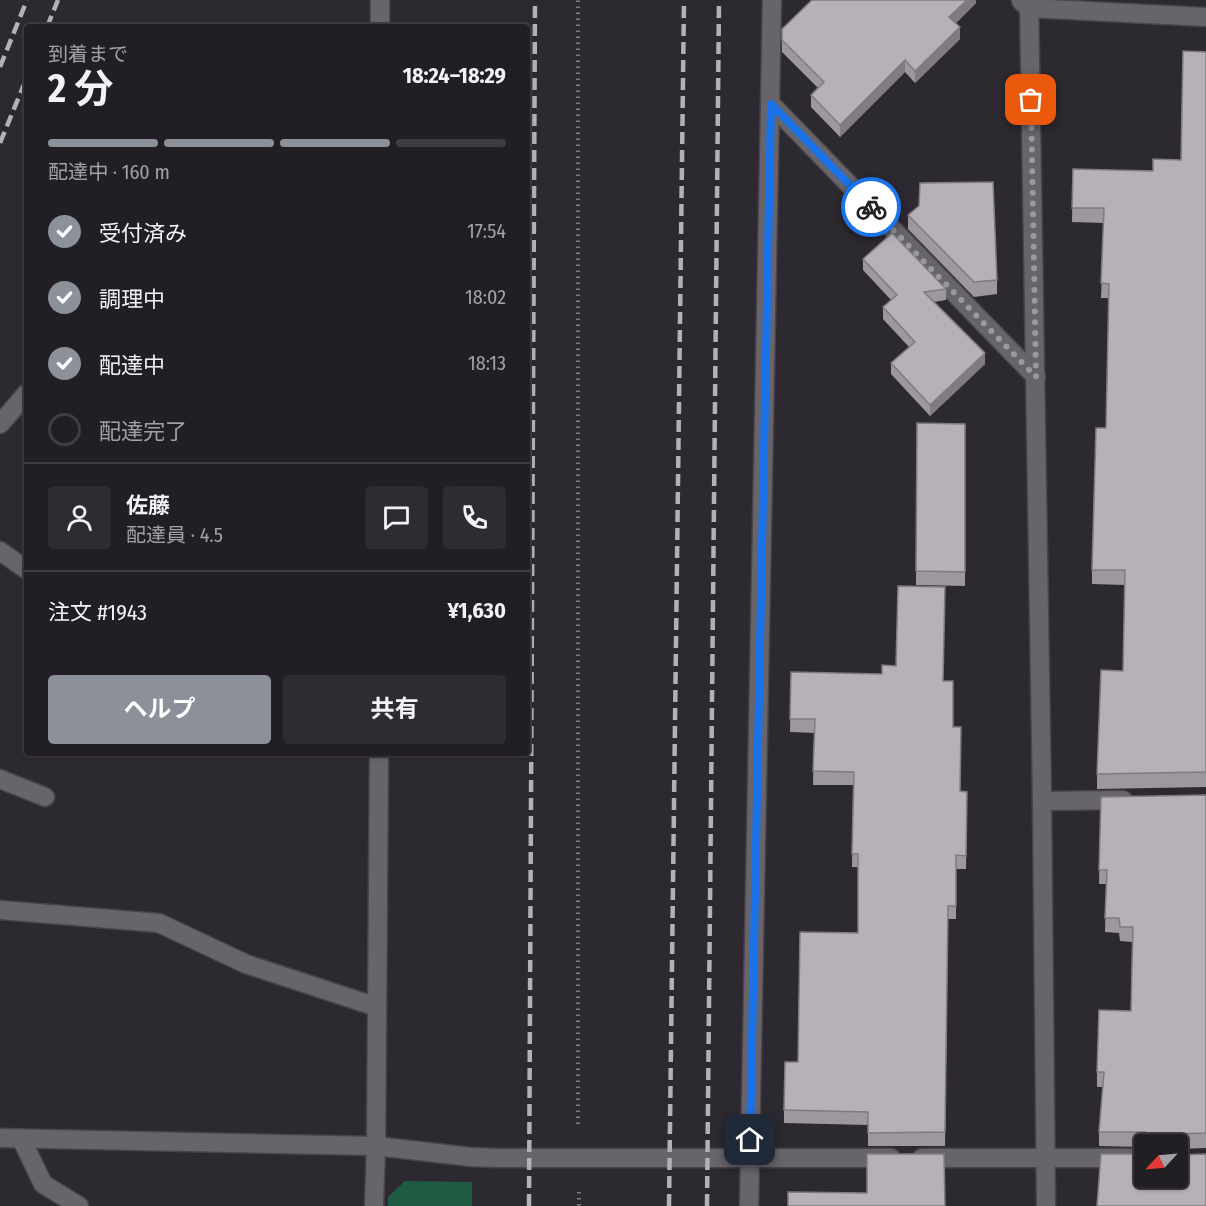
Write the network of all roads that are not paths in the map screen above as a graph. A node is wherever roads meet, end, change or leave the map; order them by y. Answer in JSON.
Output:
{"nodes":[{"id":1,"x":380,"y":0,"type":"edge"},
{"id":2,"x":772,"y":0,"type":"edge"},
{"id":3,"x":1026,"y":3,"type":"edge"},
{"id":4,"x":1206,"y":17,"type":"edge"},
{"id":5,"x":380,"y":24,"type":"edge"},
{"id":6,"x":771,"y":104,"type":"junction"},
{"id":7,"x":1036,"y":377,"type":"junction"},
{"id":8,"x":24,"y":396,"type":"edge"},
{"id":9,"x":0,"y":424,"type":"edge"},
{"id":10,"x":0,"y":551,"type":"edge"},
{"id":11,"x":24,"y":568,"type":"edge"},
{"id":12,"x":379,"y":756,"type":"edge"},
{"id":13,"x":0,"y":779,"type":"edge"},
{"id":14,"x":45,"y":797,"type":"dead end"},
{"id":15,"x":1136,"y":800,"type":"edge"},
{"id":16,"x":1042,"y":801,"type":"junction"},
{"id":17,"x":0,"y":910,"type":"edge"},
{"id":18,"x":378,"y":1008,"type":"junction"},
{"id":19,"x":0,"y":1138,"type":"edge"},
{"id":20,"x":22,"y":1140,"type":"junction"},
{"id":21,"x":376,"y":1146,"type":"junction"},
{"id":22,"x":1046,"y":1156,"type":"junction"},
{"id":23,"x":1134,"y":1158,"type":"edge"},
{"id":24,"x":750,"y":1159,"type":"junction"},
{"id":25,"x":80,"y":1206,"type":"edge"},
{"id":26,"x":374,"y":1206,"type":"edge"},
{"id":27,"x":749,"y":1206,"type":"edge"},
{"id":28,"x":1046,"y":1206,"type":"edge"}],
"edges":[{"from":1,"to":5,"type":"street"},
{"from":2,"to":6,"type":"street"},
{"from":3,"to":4,"type":"street"},
{"from":3,"to":7,"type":"street"},
{"from":6,"to":7,"type":"street"},
{"from":6,"to":24,"type":"street"},
{"from":7,"to":16,"type":"street"},
{"from":8,"to":9,"type":"street"},
{"from":10,"to":11,"type":"street"},
{"from":12,"to":18,"type":"street"},
{"from":13,"to":14,"type":"street"},
{"from":15,"to":16,"type":"street"},
{"from":16,"to":22,"type":"street"},
{"from":17,"to":18,"type":"street"},
{"from":18,"to":21,"type":"street"},
{"from":19,"to":20,"type":"street"},
{"from":20,"to":21,"type":"street"},
{"from":20,"to":25,"type":"street"},
{"from":21,"to":24,"type":"street"},
{"from":21,"to":26,"type":"street"},
{"from":22,"to":23,"type":"street"},
{"from":22,"to":24,"type":"street"},
{"from":22,"to":28,"type":"street"},
{"from":24,"to":27,"type":"street"}]}
